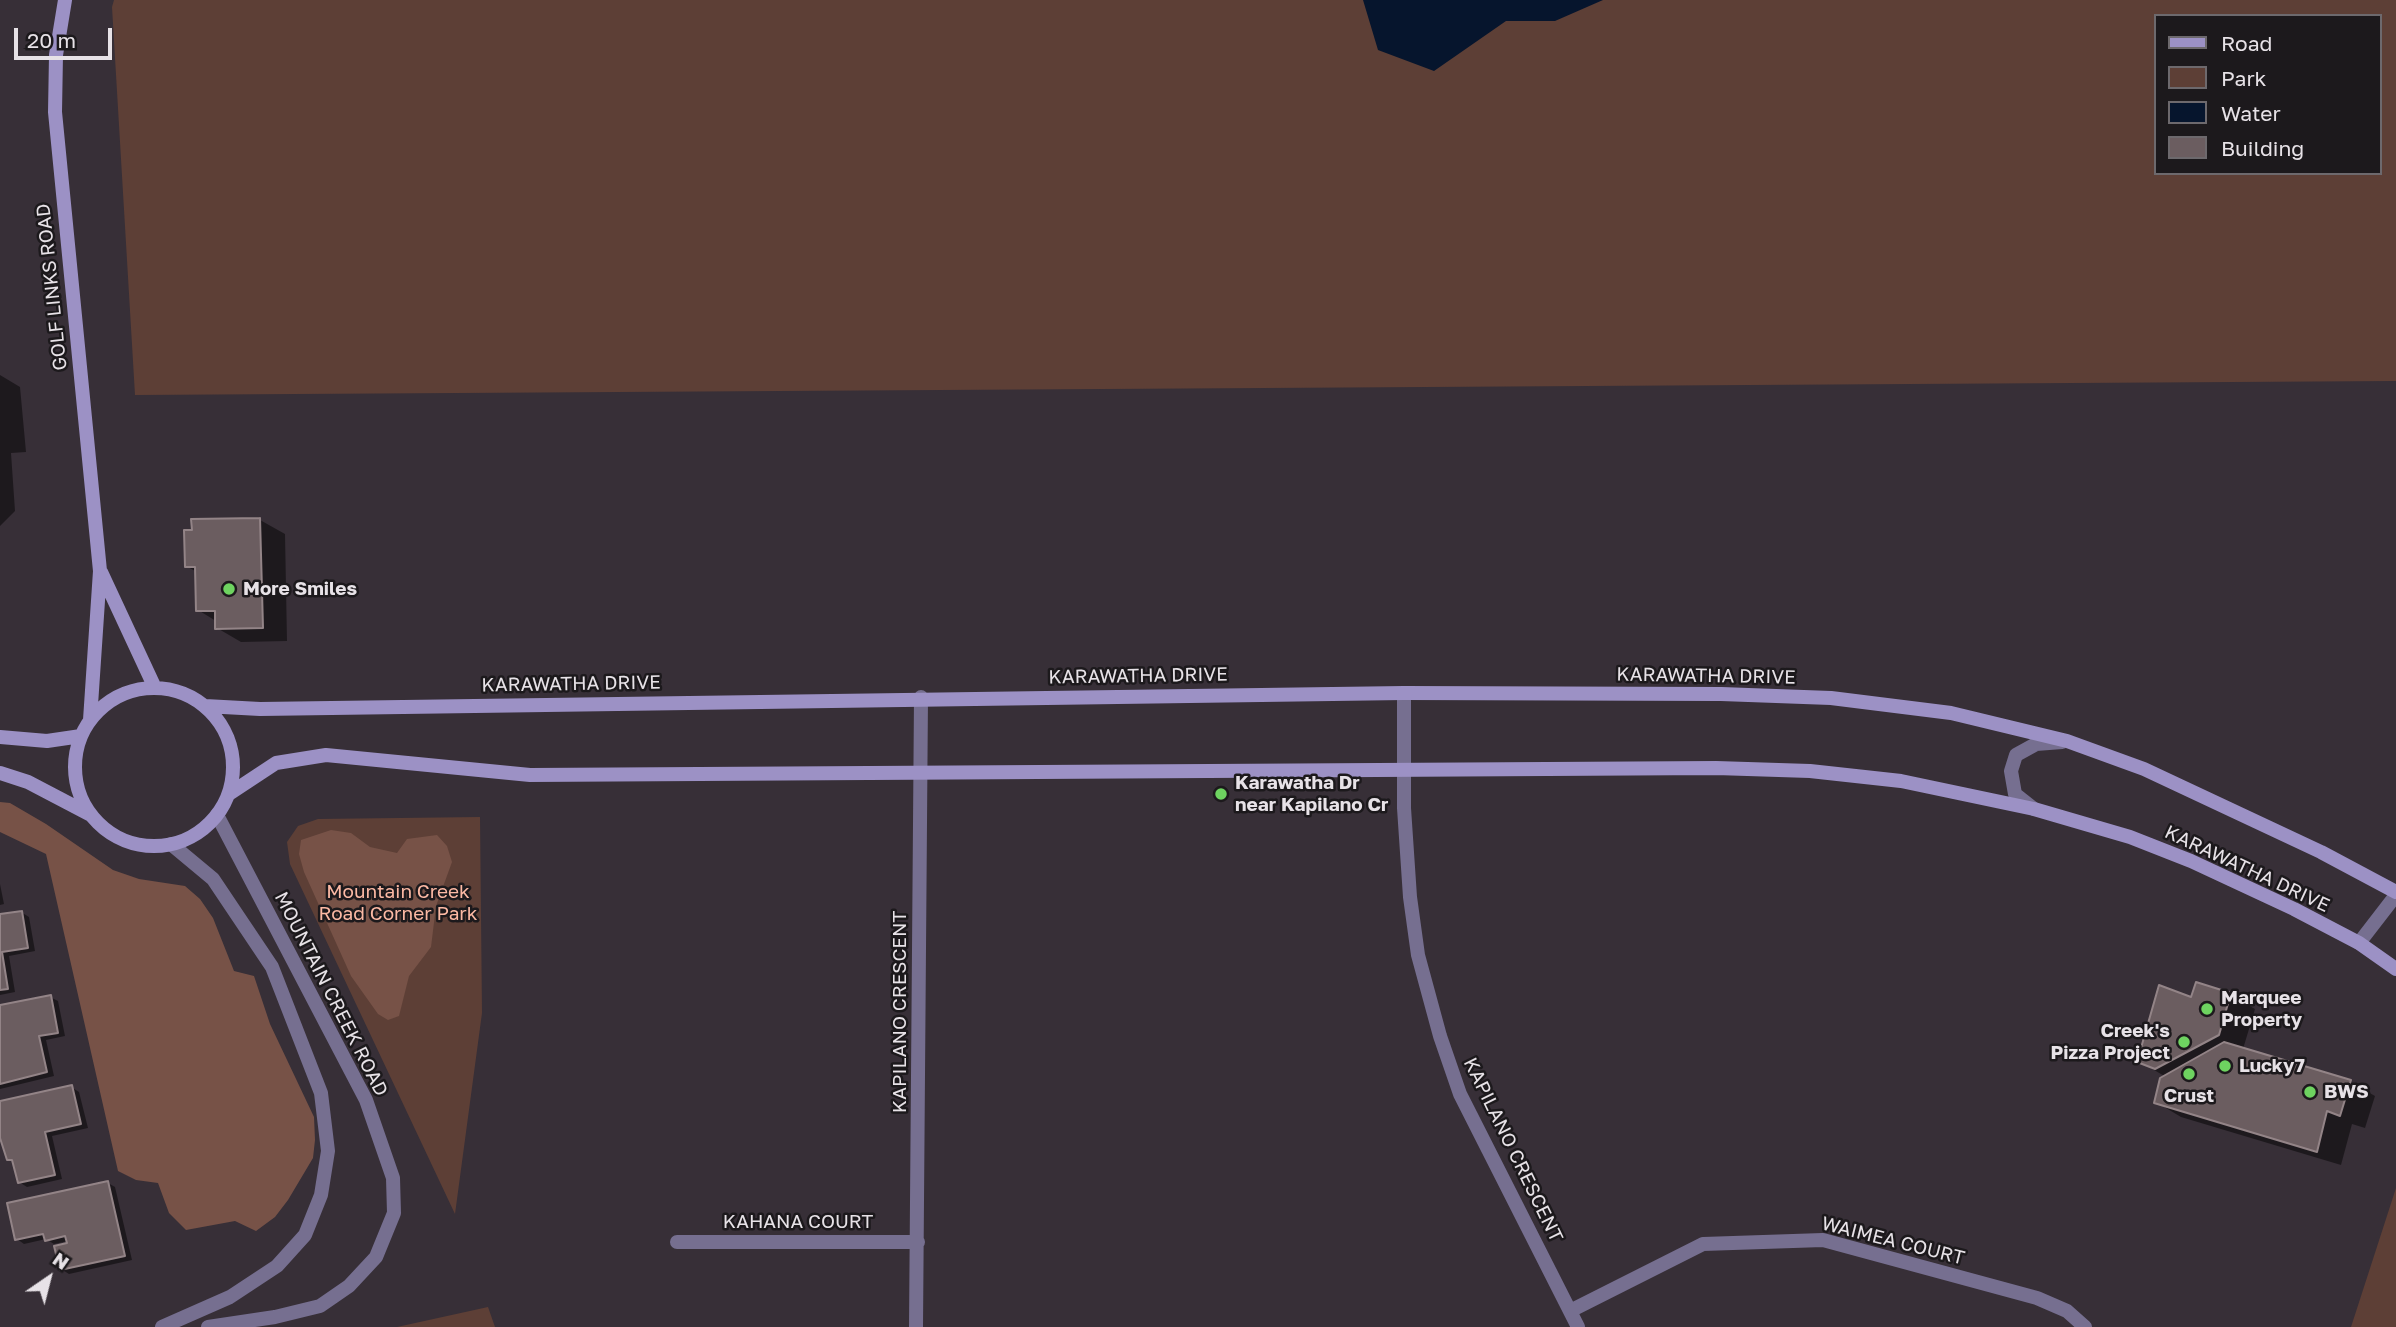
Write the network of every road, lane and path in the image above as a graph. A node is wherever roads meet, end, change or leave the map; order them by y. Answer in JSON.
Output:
{"nodes":[{"id":1,"x":65,"y":0,"type":"edge"},
{"id":2,"x":100,"y":571,"type":"junction"},
{"id":3,"x":155,"y":688,"type":"junction"},
{"id":4,"x":1404,"y":693,"type":"junction"},
{"id":5,"x":921,"y":697,"type":"junction"},
{"id":6,"x":205,"y":706,"type":"junction"},
{"id":7,"x":90,"y":720,"type":"junction"},
{"id":8,"x":81,"y":736,"type":"junction"},
{"id":9,"x":0,"y":737,"type":"edge"},
{"id":10,"x":2067,"y":741,"type":"junction"},
{"id":11,"x":1403,"y":770,"type":"junction"},
{"id":12,"x":0,"y":773,"type":"edge"},
{"id":13,"x":920,"y":774,"type":"junction"},
{"id":14,"x":229,"y":794,"type":"junction"},
{"id":15,"x":2034,"y":809,"type":"junction"},
{"id":16,"x":92,"y":815,"type":"junction"},
{"id":17,"x":217,"y":815,"type":"junction"},
{"id":18,"x":171,"y":844,"type":"junction"},
{"id":19,"x":2396,"y":893,"type":"edge"},
{"id":20,"x":2359,"y":943,"type":"junction"},
{"id":21,"x":2396,"y":969,"type":"edge"},
{"id":22,"x":677,"y":1242,"type":"dead end"},
{"id":23,"x":918,"y":1242,"type":"junction"},
{"id":24,"x":1570,"y":1311,"type":"junction"},
{"id":25,"x":162,"y":1327,"type":"edge"},
{"id":26,"x":208,"y":1327,"type":"edge"},
{"id":27,"x":916,"y":1327,"type":"edge"},
{"id":28,"x":1578,"y":1327,"type":"edge"},
{"id":29,"x":2085,"y":1327,"type":"edge"}],
"edges":[{"from":1,"to":2,"type":"main road","name":"GOLF LINKS ROAD"},
{"from":2,"to":3,"type":"main road","name":"GOLF LINKS ROAD"},
{"from":2,"to":7,"type":"main road","name":"GOLF LINKS ROAD"},
{"from":3,"to":6,"type":"main road"},
{"from":3,"to":7,"type":"main road"},
{"from":4,"to":5,"type":"main road","name":"KARAWATHA DRIVE"},
{"from":4,"to":10,"type":"main road","name":"KARAWATHA DRIVE"},
{"from":4,"to":11,"type":"street","name":"KAPILANO CRESCENT"},
{"from":5,"to":6,"type":"main road","name":"KARAWATHA DRIVE"},
{"from":5,"to":13,"type":"street","name":"KAPILANO CRESCENT"},
{"from":6,"to":14,"type":"main road"},
{"from":7,"to":8,"type":"main road"},
{"from":8,"to":9,"type":"main road"},
{"from":8,"to":16,"type":"main road"},
{"from":10,"to":15,"type":"street","name":"KARAWATHA DRIVE"},
{"from":10,"to":19,"type":"main road","name":"KARAWATHA DRIVE"},
{"from":11,"to":13,"type":"main road","name":"KARAWATHA DRIVE"},
{"from":11,"to":15,"type":"main road","name":"KARAWATHA DRIVE"},
{"from":11,"to":24,"type":"street","name":"KAPILANO CRESCENT"},
{"from":12,"to":16,"type":"main road"},
{"from":13,"to":14,"type":"main road","name":"KARAWATHA DRIVE"},
{"from":13,"to":23,"type":"street","name":"KAPILANO CRESCENT"},
{"from":14,"to":17,"type":"main road"},
{"from":15,"to":20,"type":"main road","name":"KARAWATHA DRIVE"},
{"from":16,"to":18,"type":"main road"},
{"from":17,"to":18,"type":"main road"},
{"from":17,"to":26,"type":"street","name":"MOUNTAIN CREEK ROAD"},
{"from":18,"to":25,"type":"street","name":"MOUNTAIN CREEK ROAD"},
{"from":19,"to":20,"type":"street"},
{"from":20,"to":21,"type":"main road","name":"KARAWATHA DRIVE"},
{"from":22,"to":23,"type":"street","name":"KAHANA COURT"},
{"from":23,"to":27,"type":"street","name":"KAPILANO CRESCENT"},
{"from":24,"to":28,"type":"street","name":"KAPILANO CRESCENT"},
{"from":24,"to":29,"type":"street","name":"WAIMEA COURT"}]}
